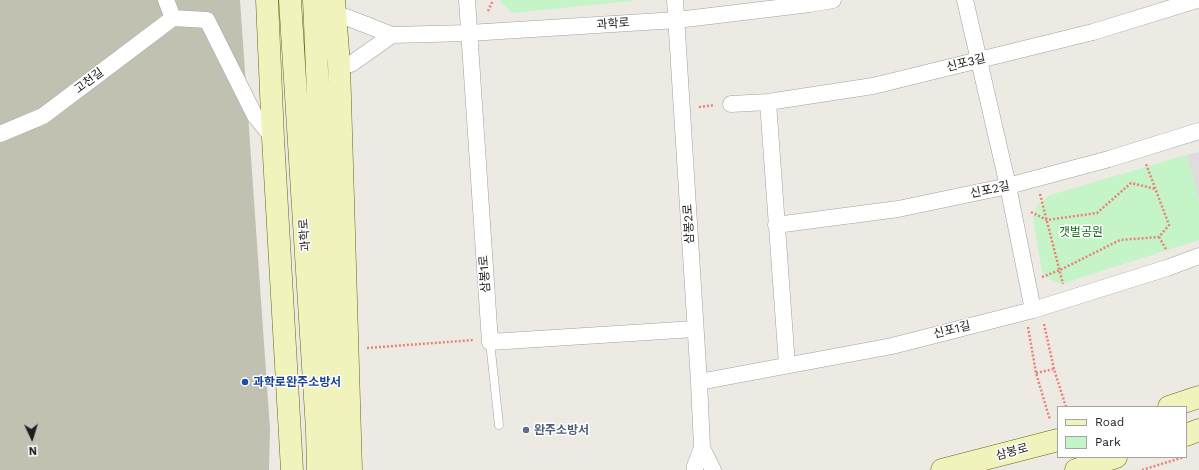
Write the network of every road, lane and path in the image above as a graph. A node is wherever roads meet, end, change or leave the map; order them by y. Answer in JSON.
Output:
{"nodes":[{"id":1,"x":166,"y":0,"type":"edge"},
{"id":2,"x":267,"y":0,"type":"edge"},
{"id":3,"x":290,"y":0,"type":"edge"},
{"id":4,"x":314,"y":0,"type":"edge"},
{"id":5,"x":467,"y":0,"type":"edge"},
{"id":6,"x":493,"y":0,"type":"edge"},
{"id":7,"x":675,"y":0,"type":"edge"},
{"id":8,"x":833,"y":0,"type":"edge"},
{"id":9,"x":965,"y":0,"type":"edge"},
{"id":10,"x":1197,"y":0,"type":"edge"},
{"id":11,"x":334,"y":9,"type":"edge"},
{"id":12,"x":488,"y":11,"type":"dead end"},
{"id":13,"x":173,"y":18,"type":"junction"},
{"id":14,"x":677,"y":20,"type":"junction"},
{"id":15,"x":469,"y":33,"type":"junction"},
{"id":16,"x":392,"y":35,"type":"junction"},
{"id":17,"x":979,"y":60,"type":"junction"},
{"id":18,"x":339,"y":64,"type":"junction"},
{"id":19,"x":768,"y":102,"type":"junction"},
{"id":20,"x":731,"y":104,"type":"dead end"},
{"id":21,"x":1199,"y":131,"type":"edge"},
{"id":22,"x":0,"y":134,"type":"edge"},
{"id":23,"x":273,"y":138,"type":"junction"},
{"id":24,"x":1146,"y":161,"type":"dead end"},
{"id":25,"x":1008,"y":186,"type":"junction"},
{"id":26,"x":1156,"y":190,"type":"junction"},
{"id":27,"x":1039,"y":191,"type":"dead end"},
{"id":28,"x":1029,"y":211,"type":"dead end"},
{"id":29,"x":1047,"y":220,"type":"junction"},
{"id":30,"x":776,"y":225,"type":"junction"},
{"id":31,"x":1159,"y":238,"type":"junction"},
{"id":32,"x":1169,"y":256,"type":"dead end"},
{"id":33,"x":1199,"y":256,"type":"edge"},
{"id":34,"x":1060,"y":270,"type":"junction"},
{"id":35,"x":1036,"y":278,"type":"dead end"},
{"id":36,"x":1063,"y":285,"type":"dead end"},
{"id":37,"x":1032,"y":310,"type":"junction"},
{"id":38,"x":1043,"y":322,"type":"dead end"},
{"id":39,"x":1028,"y":326,"type":"dead end"},
{"id":40,"x":695,"y":329,"type":"junction"},
{"id":41,"x":485,"y":341,"type":"junction"},
{"id":42,"x":367,"y":348,"type":"dead end"},
{"id":43,"x":787,"y":365,"type":"junction"},
{"id":44,"x":1054,"y":369,"type":"junction"},
{"id":45,"x":1036,"y":373,"type":"junction"},
{"id":46,"x":699,"y":382,"type":"junction"},
{"id":47,"x":1199,"y":397,"type":"edge"},
{"id":48,"x":1066,"y":406,"type":"edge"},
{"id":49,"x":1172,"y":406,"type":"edge"},
{"id":50,"x":1050,"y":420,"type":"dead end"},
{"id":51,"x":499,"y":425,"type":"dead end"},
{"id":52,"x":325,"y":430,"type":"junction"},
{"id":53,"x":1199,"y":430,"type":"edge"},
{"id":54,"x":1187,"y":435,"type":"edge"},
{"id":55,"x":1057,"y":440,"type":"edge"},
{"id":56,"x":702,"y":448,"type":"junction"},
{"id":57,"x":1113,"y":458,"type":"edge"},
{"id":58,"x":1181,"y":458,"type":"edge"},
{"id":59,"x":987,"y":465,"type":"edge"},
{"id":60,"x":292,"y":470,"type":"edge"},
{"id":61,"x":318,"y":470,"type":"edge"},
{"id":62,"x":334,"y":470,"type":"edge"},
{"id":63,"x":350,"y":470,"type":"edge"},
{"id":64,"x":695,"y":470,"type":"edge"},
{"id":65,"x":713,"y":470,"type":"edge"},
{"id":66,"x":942,"y":470,"type":"edge"},
{"id":67,"x":1076,"y":470,"type":"edge"},
{"id":68,"x":1142,"y":470,"type":"edge"}],
"edges":[{"from":1,"to":13,"type":"street"},
{"from":2,"to":23,"type":"street"},
{"from":3,"to":52,"type":"street","name":"과학로"},
{"from":4,"to":52,"type":"street","name":"과학로"},
{"from":5,"to":15,"type":"street","name":"삼봉1로"},
{"from":6,"to":12,"type":"path"},
{"from":7,"to":14,"type":"street","name":"삼봉2로"},
{"from":8,"to":14,"type":"street","name":"과학로"},
{"from":9,"to":17,"type":"street"},
{"from":10,"to":17,"type":"street","name":"신포3길"},
{"from":11,"to":16,"type":"street","name":"과학로"},
{"from":11,"to":18,"type":"street","name":"과학로"},
{"from":13,"to":22,"type":"street","name":"고천길"},
{"from":13,"to":23,"type":"street"},
{"from":14,"to":15,"type":"street","name":"과학로"},
{"from":14,"to":40,"type":"street","name":"삼봉2로"},
{"from":15,"to":16,"type":"street","name":"과학로"},
{"from":15,"to":41,"type":"street","name":"삼봉1로"},
{"from":16,"to":18,"type":"street"},
{"from":17,"to":19,"type":"street","name":"신포3길"},
{"from":17,"to":25,"type":"street"},
{"from":18,"to":63,"type":"street","name":"과학로"},
{"from":19,"to":20,"type":"street","name":"신포3길"},
{"from":19,"to":30,"type":"street"},
{"from":21,"to":25,"type":"street","name":"신포2길"},
{"from":23,"to":60,"type":"street"},
{"from":24,"to":26,"type":"path"},
{"from":25,"to":30,"type":"street","name":"신포2길"},
{"from":25,"to":37,"type":"street"},
{"from":26,"to":29,"type":"path"},
{"from":26,"to":31,"type":"path"},
{"from":27,"to":29,"type":"path"},
{"from":28,"to":29,"type":"path"},
{"from":29,"to":34,"type":"path"},
{"from":30,"to":43,"type":"street"},
{"from":31,"to":32,"type":"path"},
{"from":31,"to":34,"type":"path"},
{"from":33,"to":37,"type":"street","name":"신포1길"},
{"from":34,"to":35,"type":"path"},
{"from":34,"to":36,"type":"path"},
{"from":37,"to":43,"type":"street","name":"신포1길"},
{"from":38,"to":44,"type":"path"},
{"from":39,"to":45,"type":"path"},
{"from":40,"to":41,"type":"street"},
{"from":40,"to":46,"type":"street","name":"삼봉2로"},
{"from":41,"to":42,"type":"path"},
{"from":41,"to":51,"type":"lane"},
{"from":43,"to":46,"type":"street","name":"신포1길"},
{"from":44,"to":45,"type":"path"},
{"from":44,"to":48,"type":"path"},
{"from":45,"to":50,"type":"path"},
{"from":46,"to":56,"type":"street","name":"삼봉2로"},
{"from":47,"to":49,"type":"street"},
{"from":52,"to":61,"type":"street","name":"과학로"},
{"from":52,"to":62,"type":"street","name":"과학로"},
{"from":53,"to":54,"type":"street"},
{"from":55,"to":59,"type":"street","name":"삼봉로"},
{"from":56,"to":64,"type":"street","name":"삼봉2로"},
{"from":56,"to":65,"type":"street","name":"삼봉2로"},
{"from":57,"to":67,"type":"street"},
{"from":58,"to":68,"type":"path"},
{"from":59,"to":66,"type":"street","name":"삼봉로"}]}
